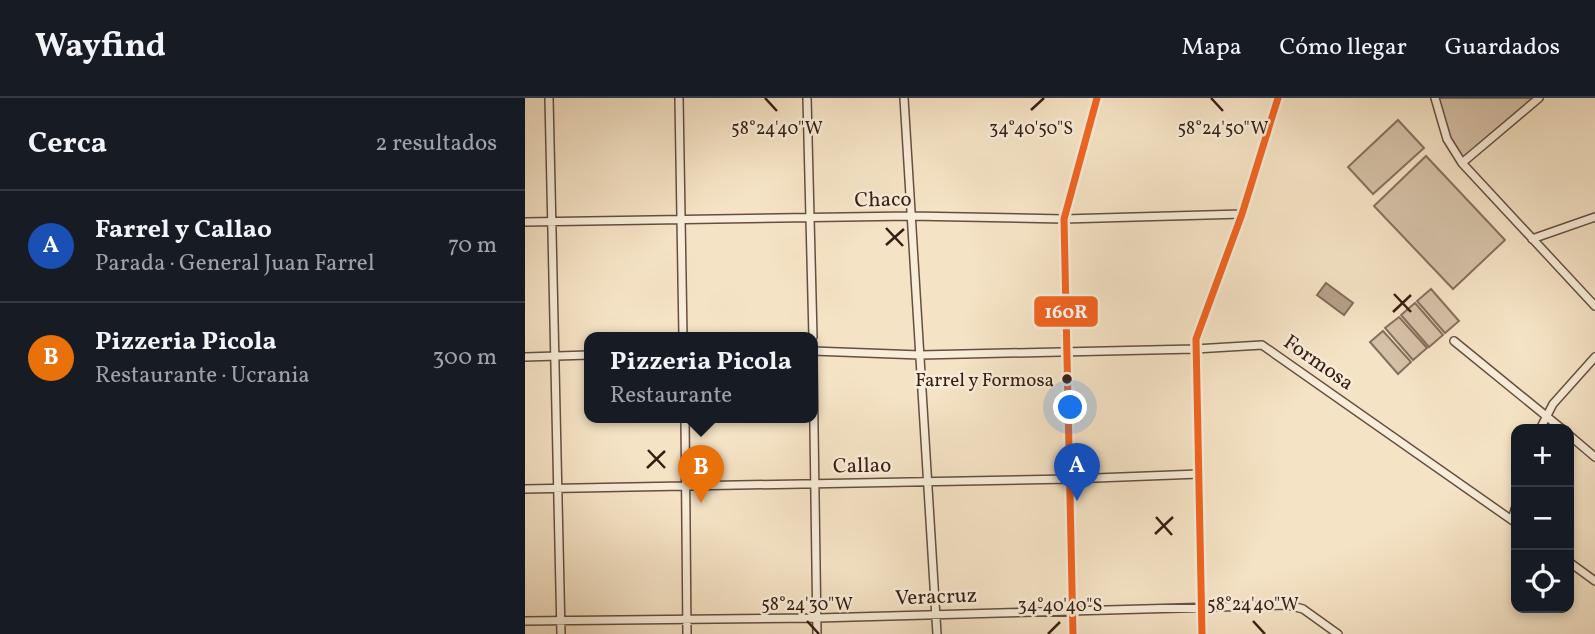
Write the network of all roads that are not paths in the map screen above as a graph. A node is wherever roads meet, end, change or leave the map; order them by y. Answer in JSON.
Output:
{"nodes":[{"id":1,"x":549,"y":98,"type":"edge"},
{"id":2,"x":679,"y":98,"type":"edge"},
{"id":3,"x":807,"y":98,"type":"edge"},
{"id":4,"x":904,"y":98,"type":"edge"},
{"id":5,"x":1097,"y":98,"type":"edge"},
{"id":6,"x":1278,"y":98,"type":"edge"},
{"id":7,"x":1435,"y":98,"type":"edge"},
{"id":8,"x":1539,"y":98,"type":"edge"},
{"id":9,"x":1462,"y":163,"type":"junction"},
{"id":10,"x":1242,"y":214,"type":"junction"},
{"id":11,"x":910,"y":216,"type":"junction"},
{"id":12,"x":1595,"y":216,"type":"edge"},
{"id":13,"x":810,"y":218,"type":"junction"},
{"id":14,"x":1064,"y":219,"type":"junction"},
{"id":15,"x":680,"y":220,"type":"junction"},
{"id":16,"x":525,"y":222,"type":"edge"},
{"id":17,"x":552,"y":222,"type":"junction"},
{"id":18,"x":1532,"y":239,"type":"junction"},
{"id":19,"x":1595,"y":306,"type":"edge"},
{"id":20,"x":683,"y":332,"type":"edge"},
{"id":21,"x":813,"y":332,"type":"edge"},
{"id":22,"x":1454,"y":341,"type":"dead end"},
{"id":23,"x":1195,"y":349,"type":"junction"},
{"id":24,"x":818,"y":351,"type":"edge"},
{"id":25,"x":1067,"y":352,"type":"junction"},
{"id":26,"x":584,"y":355,"type":"edge"},
{"id":27,"x":921,"y":355,"type":"junction"},
{"id":28,"x":1595,"y":356,"type":"edge"},
{"id":29,"x":525,"y":357,"type":"edge"},
{"id":30,"x":556,"y":357,"type":"junction"},
{"id":31,"x":1546,"y":416,"type":"junction"},
{"id":32,"x":685,"y":423,"type":"edge"},
{"id":33,"x":814,"y":423,"type":"edge"},
{"id":34,"x":1542,"y":424,"type":"edge"},
{"id":35,"x":1556,"y":424,"type":"edge"},
{"id":36,"x":1574,"y":439,"type":"edge"},
{"id":37,"x":1595,"y":457,"type":"edge"},
{"id":38,"x":1199,"y":474,"type":"junction"},
{"id":39,"x":1070,"y":479,"type":"junction"},
{"id":40,"x":928,"y":481,"type":"junction"},
{"id":41,"x":814,"y":484,"type":"junction"},
{"id":42,"x":686,"y":485,"type":"junction"},
{"id":43,"x":557,"y":488,"type":"junction"},
{"id":44,"x":525,"y":489,"type":"edge"},
{"id":45,"x":1511,"y":519,"type":"edge"},
{"id":46,"x":1574,"y":566,"type":"edge"},
{"id":47,"x":1595,"y":581,"type":"edge"},
{"id":48,"x":1202,"y":606,"type":"junction"},
{"id":49,"x":1073,"y":610,"type":"junction"},
{"id":50,"x":936,"y":613,"type":"junction"},
{"id":51,"x":817,"y":618,"type":"junction"},
{"id":52,"x":561,"y":620,"type":"junction"},
{"id":53,"x":687,"y":620,"type":"junction"},
{"id":54,"x":525,"y":621,"type":"edge"},
{"id":55,"x":561,"y":634,"type":"edge"},
{"id":56,"x":687,"y":634,"type":"edge"},
{"id":57,"x":817,"y":634,"type":"edge"},
{"id":58,"x":937,"y":634,"type":"edge"},
{"id":59,"x":1073,"y":634,"type":"edge"},
{"id":60,"x":1202,"y":634,"type":"edge"},
{"id":61,"x":1338,"y":634,"type":"edge"}],
"edges":[{"from":1,"to":17,"type":"street"},
{"from":2,"to":15,"type":"street"},
{"from":3,"to":13,"type":"street"},
{"from":4,"to":11,"type":"street"},
{"from":5,"to":14,"type":"street"},
{"from":6,"to":10,"type":"street"},
{"from":7,"to":9,"type":"street"},
{"from":8,"to":9,"type":"street"},
{"from":9,"to":18,"type":"street"},
{"from":10,"to":14,"type":"street","name":"Chaco"},
{"from":10,"to":23,"type":"street"},
{"from":11,"to":13,"type":"street","name":"Chaco"},
{"from":11,"to":14,"type":"street","name":"Chaco"},
{"from":11,"to":27,"type":"street"},
{"from":12,"to":18,"type":"street"},
{"from":13,"to":15,"type":"street","name":"Chaco"},
{"from":13,"to":21,"type":"street"},
{"from":14,"to":25,"type":"street"},
{"from":15,"to":17,"type":"street","name":"Chaco"},
{"from":15,"to":20,"type":"street"},
{"from":16,"to":17,"type":"street","name":"Chaco"},
{"from":17,"to":30,"type":"street"},
{"from":18,"to":19,"type":"street"},
{"from":22,"to":31,"type":"street"},
{"from":23,"to":25,"type":"street","name":"Formosa"},
{"from":23,"to":38,"type":"street"},
{"from":23,"to":45,"type":"street","name":"Formosa"},
{"from":24,"to":27,"type":"street","name":"Formosa"},
{"from":25,"to":27,"type":"street","name":"Formosa"},
{"from":25,"to":39,"type":"street"},
{"from":26,"to":30,"type":"street"},
{"from":27,"to":40,"type":"street"},
{"from":28,"to":31,"type":"street"},
{"from":29,"to":30,"type":"street"},
{"from":30,"to":43,"type":"street"},
{"from":31,"to":34,"type":"street"},
{"from":31,"to":35,"type":"street"},
{"from":32,"to":42,"type":"street"},
{"from":33,"to":41,"type":"street"},
{"from":36,"to":37,"type":"street"},
{"from":38,"to":39,"type":"street","name":"Callao"},
{"from":38,"to":48,"type":"street"},
{"from":39,"to":40,"type":"street","name":"Callao"},
{"from":39,"to":49,"type":"street"},
{"from":40,"to":41,"type":"street","name":"Callao"},
{"from":40,"to":50,"type":"street"},
{"from":41,"to":42,"type":"street","name":"Callao"},
{"from":41,"to":51,"type":"street"},
{"from":42,"to":43,"type":"street","name":"Callao"},
{"from":42,"to":53,"type":"street"},
{"from":43,"to":44,"type":"street","name":"Callao"},
{"from":43,"to":52,"type":"street"},
{"from":46,"to":47,"type":"street"},
{"from":48,"to":49,"type":"street","name":"Veracruz"},
{"from":48,"to":60,"type":"street"},
{"from":48,"to":61,"type":"street","name":"Veracruz"},
{"from":49,"to":50,"type":"street","name":"Veracruz"},
{"from":49,"to":59,"type":"street"},
{"from":50,"to":51,"type":"street","name":"Veracruz"},
{"from":50,"to":58,"type":"street"},
{"from":51,"to":53,"type":"street","name":"Veracruz"},
{"from":51,"to":57,"type":"street"},
{"from":52,"to":53,"type":"street","name":"Veracruz"},
{"from":52,"to":54,"type":"street","name":"Veracruz"},
{"from":52,"to":55,"type":"street"},
{"from":53,"to":56,"type":"street"}]}
